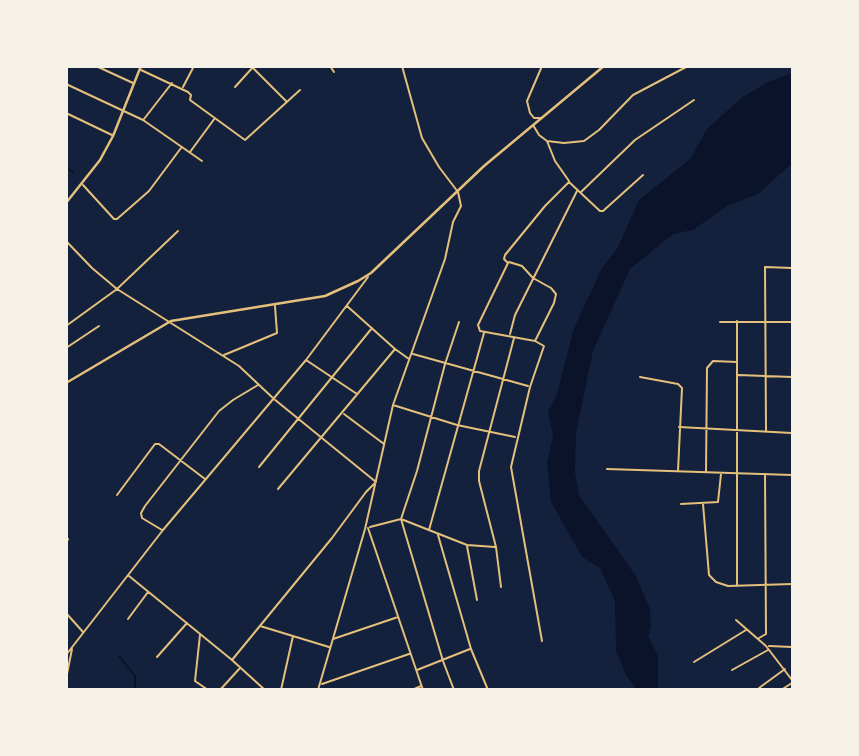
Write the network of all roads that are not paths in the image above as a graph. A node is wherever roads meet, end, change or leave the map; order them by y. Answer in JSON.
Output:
{"nodes":[{"id":1,"x":96,"y":66,"type":"edge"},
{"id":2,"x":194,"y":66,"type":"edge"},
{"id":3,"x":330,"y":66,"type":"edge"},
{"id":4,"x":402,"y":66,"type":"edge"},
{"id":5,"x":542,"y":66,"type":"edge"},
{"id":6,"x":604,"y":66,"type":"edge"},
{"id":7,"x":688,"y":66,"type":"edge"},
{"id":8,"x":254,"y":67,"type":"edge"},
{"id":9,"x":103,"y":68,"type":"edge"},
{"id":10,"x":141,"y":68,"type":"edge"},
{"id":11,"x":334,"y":72,"type":"dead end"},
{"id":12,"x":66,"y":83,"type":"edge"},
{"id":13,"x":172,"y":83,"type":"junction"},
{"id":14,"x":134,"y":84,"type":"junction"},
{"id":15,"x":235,"y":87,"type":"dead end"},
{"id":16,"x":183,"y":88,"type":"junction"},
{"id":17,"x":300,"y":90,"type":"dead end"},
{"id":18,"x":694,"y":100,"type":"dead end"},
{"id":19,"x":286,"y":101,"type":"junction"},
{"id":20,"x":124,"y":110,"type":"junction"},
{"id":21,"x":66,"y":113,"type":"edge"},
{"id":22,"x":216,"y":117,"type":"junction"},
{"id":23,"x":542,"y":118,"type":"junction"},
{"id":24,"x":143,"y":120,"type":"junction"},
{"id":25,"x":533,"y":125,"type":"junction"},
{"id":26,"x":113,"y":136,"type":"junction"},
{"id":27,"x":547,"y":141,"type":"junction"},
{"id":28,"x":182,"y":148,"type":"junction"},
{"id":29,"x":190,"y":152,"type":"junction"},
{"id":30,"x":202,"y":161,"type":"dead end"},
{"id":31,"x":643,"y":175,"type":"dead end"},
{"id":32,"x":569,"y":182,"type":"junction"},
{"id":33,"x":83,"y":185,"type":"junction"},
{"id":34,"x":579,"y":191,"type":"junction"},
{"id":35,"x":458,"y":192,"type":"junction"},
{"id":36,"x":66,"y":193,"type":"edge"},
{"id":37,"x":71,"y":198,"type":"junction"},
{"id":38,"x":66,"y":203,"type":"edge"},
{"id":39,"x":177,"y":231,"type":"dead end"},
{"id":40,"x":66,"y":241,"type":"edge"},
{"id":41,"x":71,"y":246,"type":"junction"},
{"id":42,"x":66,"y":251,"type":"edge"},
{"id":43,"x":508,"y":263,"type":"junction"},
{"id":44,"x":793,"y":268,"type":"edge"},
{"id":45,"x":371,"y":273,"type":"junction"},
{"id":46,"x":533,"y":278,"type":"junction"},
{"id":47,"x":117,"y":289,"type":"junction"},
{"id":48,"x":275,"y":306,"type":"junction"},
{"id":49,"x":346,"y":306,"type":"junction"},
{"id":50,"x":171,"y":321,"type":"junction"},
{"id":51,"x":737,"y":321,"type":"junction"},
{"id":52,"x":766,"y":321,"type":"junction"},
{"id":53,"x":459,"y":322,"type":"dead end"},
{"id":54,"x":720,"y":322,"type":"dead end"},
{"id":55,"x":793,"y":322,"type":"edge"},
{"id":56,"x":66,"y":326,"type":"edge"},
{"id":57,"x":99,"y":326,"type":"dead end"},
{"id":58,"x":372,"y":328,"type":"junction"},
{"id":59,"x":485,"y":332,"type":"junction"},
{"id":60,"x":509,"y":336,"type":"junction"},
{"id":61,"x":514,"y":337,"type":"junction"},
{"id":62,"x":535,"y":341,"type":"junction"},
{"id":63,"x":66,"y":348,"type":"edge"},
{"id":64,"x":395,"y":349,"type":"junction"},
{"id":65,"x":413,"y":354,"type":"junction"},
{"id":66,"x":224,"y":355,"type":"junction"},
{"id":67,"x":306,"y":360,"type":"junction"},
{"id":68,"x":410,"y":360,"type":"junction"},
{"id":69,"x":738,"y":362,"type":"junction"},
{"id":70,"x":445,"y":364,"type":"junction"},
{"id":71,"x":473,"y":372,"type":"junction"},
{"id":72,"x":738,"y":375,"type":"junction"},
{"id":73,"x":767,"y":376,"type":"junction"},
{"id":74,"x":332,"y":377,"type":"junction"},
{"id":75,"x":640,"y":377,"type":"dead end"},
{"id":76,"x":793,"y":377,"type":"edge"},
{"id":77,"x":504,"y":381,"type":"junction"},
{"id":78,"x":66,"y":383,"type":"edge"},
{"id":79,"x":259,"y":384,"type":"junction"},
{"id":80,"x":530,"y":387,"type":"junction"},
{"id":81,"x":358,"y":395,"type":"junction"},
{"id":82,"x":275,"y":399,"type":"junction"},
{"id":83,"x":393,"y":405,"type":"junction"},
{"id":84,"x":343,"y":414,"type":"junction"},
{"id":85,"x":432,"y":418,"type":"junction"},
{"id":86,"x":299,"y":419,"type":"junction"},
{"id":87,"x":457,"y":425,"type":"junction"},
{"id":88,"x":679,"y":427,"type":"junction"},
{"id":89,"x":708,"y":429,"type":"junction"},
{"id":90,"x":737,"y":430,"type":"junction"},
{"id":91,"x":766,"y":430,"type":"junction"},
{"id":92,"x":489,"y":433,"type":"junction"},
{"id":93,"x":793,"y":433,"type":"edge"},
{"id":94,"x":516,"y":437,"type":"junction"},
{"id":95,"x":322,"y":438,"type":"junction"},
{"id":96,"x":385,"y":444,"type":"junction"},
{"id":97,"x":181,"y":460,"type":"junction"},
{"id":98,"x":258,"y":467,"type":"dead end"},
{"id":99,"x":607,"y":469,"type":"dead end"},
{"id":100,"x":678,"y":472,"type":"junction"},
{"id":101,"x":706,"y":473,"type":"junction"},
{"id":102,"x":721,"y":473,"type":"junction"},
{"id":103,"x":736,"y":474,"type":"junction"},
{"id":104,"x":765,"y":474,"type":"junction"},
{"id":105,"x":793,"y":475,"type":"edge"},
{"id":106,"x":206,"y":480,"type":"junction"},
{"id":107,"x":376,"y":482,"type":"junction"},
{"id":108,"x":278,"y":489,"type":"dead end"},
{"id":109,"x":117,"y":495,"type":"dead end"},
{"id":110,"x":681,"y":504,"type":"dead end"},
{"id":111,"x":703,"y":504,"type":"junction"},
{"id":112,"x":401,"y":519,"type":"junction"},
{"id":113,"x":366,"y":528,"type":"junction"},
{"id":114,"x":163,"y":530,"type":"junction"},
{"id":115,"x":429,"y":530,"type":"junction"},
{"id":116,"x":438,"y":535,"type":"junction"},
{"id":117,"x":68,"y":539,"type":"edge"},
{"id":118,"x":66,"y":544,"type":"edge"},
{"id":119,"x":467,"y":545,"type":"junction"},
{"id":120,"x":496,"y":547,"type":"junction"},
{"id":121,"x":128,"y":575,"type":"junction"},
{"id":122,"x":766,"y":584,"type":"junction"},
{"id":123,"x":793,"y":584,"type":"edge"},
{"id":124,"x":737,"y":586,"type":"junction"},
{"id":125,"x":501,"y":587,"type":"dead end"},
{"id":126,"x":148,"y":591,"type":"junction"},
{"id":127,"x":477,"y":600,"type":"dead end"},
{"id":128,"x":66,"y":612,"type":"edge"},
{"id":129,"x":398,"y":617,"type":"junction"},
{"id":130,"x":72,"y":618,"type":"junction"},
{"id":131,"x":128,"y":619,"type":"dead end"},
{"id":132,"x":736,"y":620,"type":"dead end"},
{"id":133,"x":66,"y":622,"type":"edge"},
{"id":134,"x":187,"y":622,"type":"junction"},
{"id":135,"x":259,"y":626,"type":"junction"},
{"id":136,"x":747,"y":629,"type":"junction"},
{"id":137,"x":83,"y":632,"type":"junction"},
{"id":138,"x":200,"y":634,"type":"junction"},
{"id":139,"x":293,"y":636,"type":"junction"},
{"id":140,"x":759,"y":638,"type":"junction"},
{"id":141,"x":332,"y":639,"type":"junction"},
{"id":142,"x":542,"y":641,"type":"dead end"},
{"id":143,"x":766,"y":646,"type":"junction"},
{"id":144,"x":330,"y":647,"type":"junction"},
{"id":145,"x":793,"y":647,"type":"edge"},
{"id":146,"x":72,"y":649,"type":"junction"},
{"id":147,"x":471,"y":649,"type":"junction"},
{"id":148,"x":769,"y":649,"type":"junction"},
{"id":149,"x":410,"y":654,"type":"junction"},
{"id":150,"x":66,"y":655,"type":"edge"},
{"id":151,"x":156,"y":657,"type":"dead end"},
{"id":152,"x":232,"y":660,"type":"junction"},
{"id":153,"x":443,"y":661,"type":"junction"},
{"id":154,"x":694,"y":662,"type":"dead end"},
{"id":155,"x":240,"y":667,"type":"junction"},
{"id":156,"x":793,"y":667,"type":"edge"},
{"id":157,"x":785,"y":668,"type":"junction"},
{"id":158,"x":416,"y":670,"type":"junction"},
{"id":159,"x":732,"y":670,"type":"dead end"},
{"id":160,"x":788,"y":672,"type":"junction"},
{"id":161,"x":66,"y":679,"type":"edge"},
{"id":162,"x":793,"y":681,"type":"edge"},
{"id":163,"x":319,"y":685,"type":"junction"},
{"id":164,"x":422,"y":688,"type":"edge"},
{"id":165,"x":759,"y":688,"type":"edge"},
{"id":166,"x":208,"y":690,"type":"edge"},
{"id":167,"x":220,"y":690,"type":"edge"},
{"id":168,"x":265,"y":690,"type":"edge"},
{"id":169,"x":281,"y":690,"type":"edge"},
{"id":170,"x":318,"y":690,"type":"edge"},
{"id":171,"x":412,"y":690,"type":"edge"},
{"id":172,"x":454,"y":690,"type":"edge"},
{"id":173,"x":488,"y":690,"type":"edge"},
{"id":174,"x":781,"y":690,"type":"edge"}],
"edges":[{"from":1,"to":9,"type":"street"},
{"from":2,"to":16,"type":"street"},
{"from":3,"to":11,"type":"street"},
{"from":4,"to":35,"type":"street"},
{"from":5,"to":23,"type":"street"},
{"from":6,"to":23,"type":"street"},
{"from":7,"to":27,"type":"street"},
{"from":8,"to":15,"type":"street"},
{"from":8,"to":19,"type":"street"},
{"from":9,"to":14,"type":"street"},
{"from":10,"to":13,"type":"street"},
{"from":10,"to":14,"type":"street"},
{"from":12,"to":20,"type":"street"},
{"from":13,"to":16,"type":"street"},
{"from":13,"to":24,"type":"street"},
{"from":14,"to":20,"type":"street"},
{"from":16,"to":22,"type":"street"},
{"from":17,"to":19,"type":"street"},
{"from":18,"to":34,"type":"street"},
{"from":19,"to":22,"type":"street"},
{"from":20,"to":24,"type":"street"},
{"from":20,"to":26,"type":"street"},
{"from":21,"to":26,"type":"street"},
{"from":22,"to":29,"type":"street"},
{"from":23,"to":25,"type":"street"},
{"from":24,"to":28,"type":"street"},
{"from":25,"to":27,"type":"street"},
{"from":25,"to":35,"type":"street"},
{"from":26,"to":33,"type":"street"},
{"from":27,"to":32,"type":"street"},
{"from":28,"to":29,"type":"street"},
{"from":28,"to":33,"type":"street"},
{"from":29,"to":30,"type":"street"},
{"from":31,"to":34,"type":"street"},
{"from":32,"to":34,"type":"street"},
{"from":32,"to":43,"type":"street"},
{"from":33,"to":37,"type":"street"},
{"from":34,"to":46,"type":"street"},
{"from":35,"to":45,"type":"street"},
{"from":35,"to":65,"type":"street"},
{"from":36,"to":37,"type":"street"},
{"from":37,"to":38,"type":"street"},
{"from":39,"to":47,"type":"street"},
{"from":40,"to":41,"type":"street"},
{"from":41,"to":42,"type":"street"},
{"from":41,"to":47,"type":"street"},
{"from":43,"to":46,"type":"street"},
{"from":43,"to":59,"type":"street"},
{"from":44,"to":52,"type":"street"},
{"from":45,"to":48,"type":"street"},
{"from":45,"to":49,"type":"street"},
{"from":46,"to":60,"type":"street"},
{"from":46,"to":62,"type":"street"},
{"from":47,"to":50,"type":"street"},
{"from":47,"to":56,"type":"street"},
{"from":48,"to":50,"type":"street"},
{"from":48,"to":66,"type":"street"},
{"from":49,"to":58,"type":"street"},
{"from":49,"to":67,"type":"street"},
{"from":50,"to":66,"type":"street"},
{"from":50,"to":78,"type":"street"},
{"from":51,"to":52,"type":"street"},
{"from":51,"to":54,"type":"street"},
{"from":51,"to":69,"type":"street"},
{"from":52,"to":55,"type":"street"},
{"from":52,"to":73,"type":"street"},
{"from":53,"to":70,"type":"street"},
{"from":57,"to":63,"type":"street"},
{"from":58,"to":64,"type":"street"},
{"from":58,"to":74,"type":"street"},
{"from":59,"to":60,"type":"street"},
{"from":59,"to":71,"type":"street"},
{"from":60,"to":61,"type":"street"},
{"from":61,"to":62,"type":"street"},
{"from":61,"to":77,"type":"street"},
{"from":62,"to":80,"type":"street"},
{"from":64,"to":68,"type":"street"},
{"from":64,"to":81,"type":"street"},
{"from":65,"to":68,"type":"street"},
{"from":65,"to":70,"type":"street"},
{"from":66,"to":79,"type":"street"},
{"from":67,"to":74,"type":"street"},
{"from":67,"to":82,"type":"street"},
{"from":68,"to":83,"type":"street"},
{"from":69,"to":72,"type":"street"},
{"from":69,"to":89,"type":"street"},
{"from":70,"to":71,"type":"street"},
{"from":70,"to":85,"type":"street"},
{"from":71,"to":77,"type":"street"},
{"from":71,"to":87,"type":"street"},
{"from":72,"to":73,"type":"street"},
{"from":72,"to":90,"type":"street"},
{"from":73,"to":76,"type":"street"},
{"from":73,"to":91,"type":"street"},
{"from":74,"to":81,"type":"street"},
{"from":74,"to":86,"type":"street"},
{"from":75,"to":88,"type":"street"},
{"from":77,"to":80,"type":"street"},
{"from":77,"to":92,"type":"street"},
{"from":79,"to":82,"type":"street"},
{"from":79,"to":97,"type":"street"},
{"from":80,"to":94,"type":"street"},
{"from":81,"to":84,"type":"street"},
{"from":82,"to":86,"type":"street"},
{"from":82,"to":106,"type":"street"},
{"from":83,"to":85,"type":"street"},
{"from":83,"to":96,"type":"street"},
{"from":84,"to":95,"type":"street"},
{"from":84,"to":96,"type":"street"},
{"from":85,"to":87,"type":"street"},
{"from":85,"to":112,"type":"street"},
{"from":86,"to":95,"type":"street"},
{"from":86,"to":98,"type":"street"},
{"from":87,"to":92,"type":"street"},
{"from":87,"to":115,"type":"street"},
{"from":88,"to":89,"type":"street"},
{"from":88,"to":100,"type":"street"},
{"from":89,"to":90,"type":"street"},
{"from":89,"to":101,"type":"street"},
{"from":90,"to":91,"type":"street"},
{"from":90,"to":103,"type":"street"},
{"from":91,"to":93,"type":"street"},
{"from":92,"to":94,"type":"street"},
{"from":92,"to":120,"type":"street"},
{"from":94,"to":142,"type":"street"},
{"from":95,"to":107,"type":"street"},
{"from":95,"to":108,"type":"street"},
{"from":96,"to":107,"type":"street"},
{"from":97,"to":106,"type":"street"},
{"from":97,"to":109,"type":"street"},
{"from":97,"to":114,"type":"street"},
{"from":99,"to":100,"type":"street"},
{"from":100,"to":101,"type":"street"},
{"from":101,"to":102,"type":"street"},
{"from":102,"to":103,"type":"street"},
{"from":102,"to":111,"type":"street"},
{"from":103,"to":104,"type":"street"},
{"from":103,"to":124,"type":"street"},
{"from":104,"to":105,"type":"street"},
{"from":104,"to":122,"type":"street"},
{"from":106,"to":114,"type":"street"},
{"from":107,"to":113,"type":"street"},
{"from":107,"to":135,"type":"street"},
{"from":110,"to":111,"type":"street"},
{"from":111,"to":124,"type":"street"},
{"from":112,"to":113,"type":"street"},
{"from":112,"to":115,"type":"street"},
{"from":112,"to":153,"type":"street"},
{"from":113,"to":129,"type":"street"},
{"from":113,"to":141,"type":"street"},
{"from":114,"to":121,"type":"street"},
{"from":115,"to":116,"type":"street"},
{"from":116,"to":119,"type":"street"},
{"from":116,"to":147,"type":"street"},
{"from":117,"to":118,"type":"street"},
{"from":119,"to":120,"type":"street"},
{"from":119,"to":127,"type":"street"},
{"from":120,"to":125,"type":"street"},
{"from":121,"to":126,"type":"street"},
{"from":121,"to":137,"type":"street"},
{"from":122,"to":123,"type":"street"},
{"from":122,"to":124,"type":"street"},
{"from":122,"to":140,"type":"street"},
{"from":126,"to":131,"type":"street"},
{"from":126,"to":134,"type":"street"},
{"from":128,"to":130,"type":"street"},
{"from":129,"to":141,"type":"street"},
{"from":129,"to":149,"type":"street"},
{"from":130,"to":133,"type":"street"},
{"from":130,"to":137,"type":"street"},
{"from":132,"to":136,"type":"street"},
{"from":134,"to":138,"type":"street"},
{"from":134,"to":151,"type":"street"},
{"from":135,"to":139,"type":"street"},
{"from":135,"to":152,"type":"street"},
{"from":136,"to":140,"type":"street"},
{"from":136,"to":154,"type":"street"},
{"from":137,"to":146,"type":"street"},
{"from":138,"to":152,"type":"street"},
{"from":138,"to":166,"type":"street"},
{"from":139,"to":144,"type":"street"},
{"from":139,"to":169,"type":"street"},
{"from":140,"to":143,"type":"street"},
{"from":141,"to":144,"type":"street"},
{"from":143,"to":145,"type":"street"},
{"from":143,"to":148,"type":"street"},
{"from":144,"to":163,"type":"street"},
{"from":146,"to":150,"type":"street"},
{"from":146,"to":161,"type":"street"},
{"from":147,"to":153,"type":"street"},
{"from":147,"to":173,"type":"street"},
{"from":148,"to":157,"type":"street"},
{"from":148,"to":159,"type":"street"},
{"from":149,"to":158,"type":"street"},
{"from":149,"to":163,"type":"street"},
{"from":152,"to":155,"type":"street"},
{"from":153,"to":158,"type":"street"},
{"from":153,"to":172,"type":"street"},
{"from":155,"to":167,"type":"street"},
{"from":155,"to":168,"type":"street"},
{"from":156,"to":160,"type":"street"},
{"from":157,"to":160,"type":"street"},
{"from":157,"to":165,"type":"street"},
{"from":158,"to":164,"type":"street"},
{"from":160,"to":162,"type":"street"},
{"from":162,"to":174,"type":"street"},
{"from":163,"to":170,"type":"street"},
{"from":164,"to":171,"type":"street"}]}
